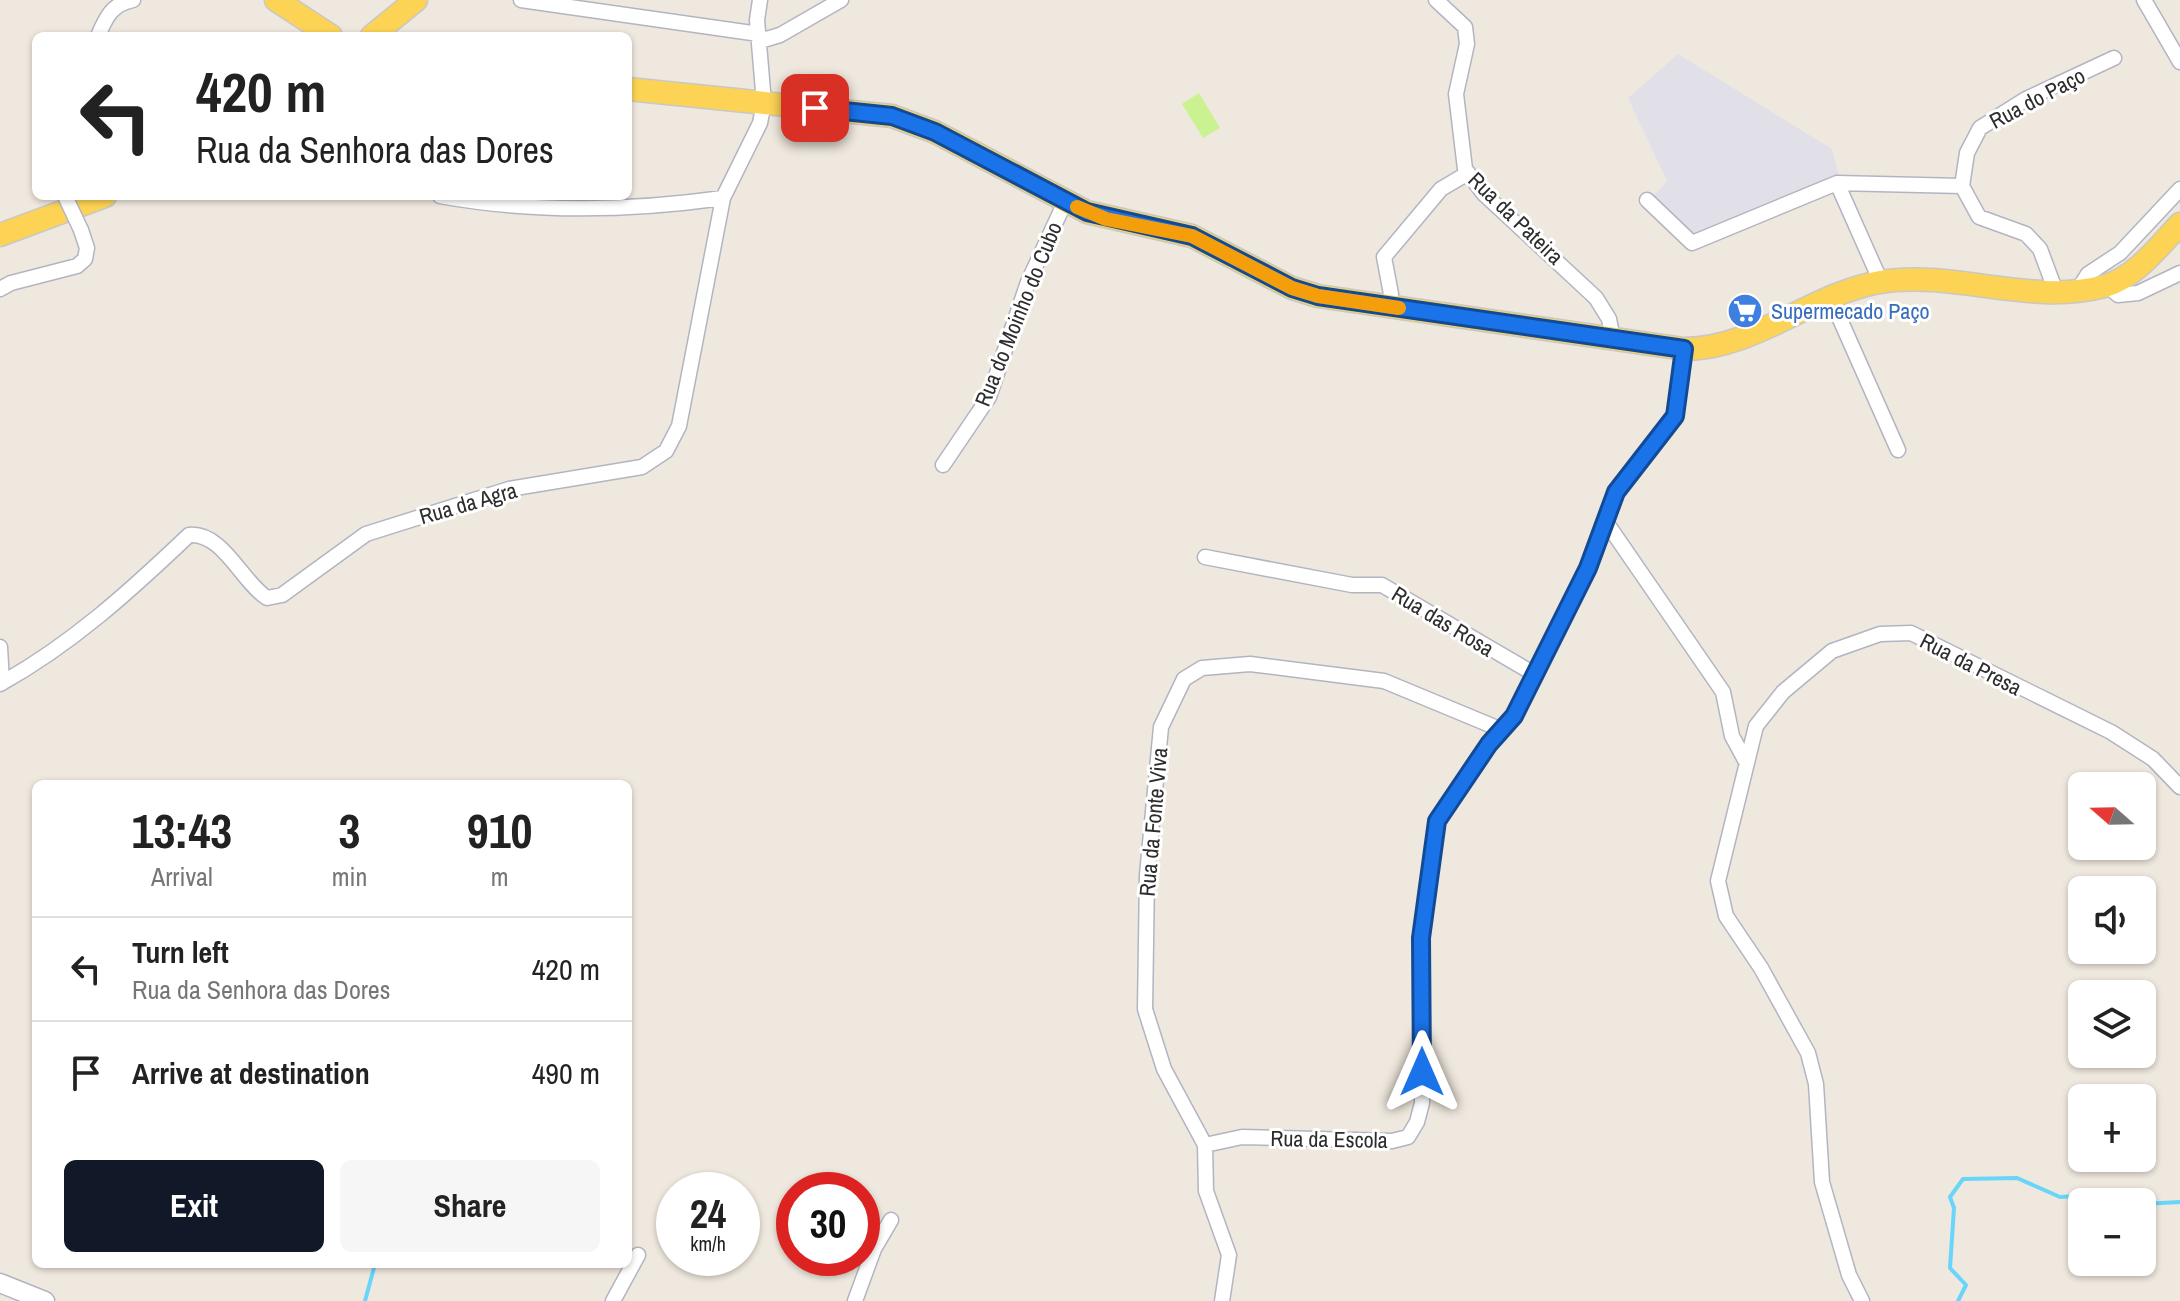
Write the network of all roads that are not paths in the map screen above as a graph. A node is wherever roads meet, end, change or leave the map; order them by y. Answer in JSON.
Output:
{"nodes":[{"id":1,"x":133,"y":0,"type":"edge"},
{"id":2,"x":276,"y":0,"type":"edge"},
{"id":3,"x":416,"y":0,"type":"edge"},
{"id":4,"x":521,"y":0,"type":"edge"},
{"id":5,"x":760,"y":0,"type":"edge"},
{"id":6,"x":841,"y":0,"type":"edge"},
{"id":7,"x":1436,"y":0,"type":"edge"},
{"id":8,"x":2144,"y":0,"type":"edge"},
{"id":9,"x":100,"y":32,"type":"edge"},
{"id":10,"x":324,"y":32,"type":"edge"},
{"id":11,"x":377,"y":32,"type":"edge"},
{"id":12,"x":759,"y":38,"type":"junction"},
{"id":13,"x":2114,"y":58,"type":"dead end"},
{"id":14,"x":2180,"y":62,"type":"edge"},
{"id":15,"x":632,"y":92,"type":"edge"},
{"id":16,"x":764,"y":103,"type":"junction"},
{"id":17,"x":1468,"y":173,"type":"junction"},
{"id":18,"x":1837,"y":183,"type":"junction"},
{"id":19,"x":1962,"y":186,"type":"junction"},
{"id":20,"x":2180,"y":189,"type":"edge"},
{"id":21,"x":723,"y":198,"type":"junction"},
{"id":22,"x":67,"y":200,"type":"edge"},
{"id":23,"x":94,"y":200,"type":"edge"},
{"id":24,"x":463,"y":200,"type":"edge"},
{"id":25,"x":1647,"y":200,"type":"dead end"},
{"id":26,"x":1065,"y":202,"type":"junction"},
{"id":27,"x":2180,"y":224,"type":"edge"},
{"id":28,"x":0,"y":235,"type":"edge"},
{"id":29,"x":2180,"y":273,"type":"edge"},
{"id":30,"x":1881,"y":282,"type":"junction"},
{"id":31,"x":2107,"y":285,"type":"junction"},
{"id":32,"x":0,"y":289,"type":"edge"},
{"id":33,"x":2066,"y":291,"type":"junction"},
{"id":34,"x":1831,"y":299,"type":"junction"},
{"id":35,"x":1389,"y":307,"type":"junction"},
{"id":36,"x":1613,"y":339,"type":"junction"},
{"id":37,"x":1684,"y":349,"type":"junction"},
{"id":38,"x":1898,"y":450,"type":"dead end"},
{"id":39,"x":943,"y":465,"type":"dead end"},
{"id":40,"x":1606,"y":522,"type":"junction"},
{"id":41,"x":1205,"y":557,"type":"dead end"},
{"id":42,"x":0,"y":647,"type":"edge"},
{"id":43,"x":1536,"y":675,"type":"junction"},
{"id":44,"x":1,"y":684,"type":"edge"},
{"id":45,"x":1502,"y":730,"type":"junction"},
{"id":46,"x":1745,"y":760,"type":"junction"},
{"id":47,"x":2180,"y":787,"type":"edge"},
{"id":48,"x":1205,"y":1145,"type":"junction"},
{"id":49,"x":891,"y":1220,"type":"dead end"},
{"id":50,"x":638,"y":1255,"type":"dead end"},
{"id":51,"x":632,"y":1266,"type":"edge"},
{"id":52,"x":631,"y":1268,"type":"edge"},
{"id":53,"x":0,"y":1283,"type":"edge"},
{"id":54,"x":45,"y":1301,"type":"edge"},
{"id":55,"x":613,"y":1301,"type":"edge"},
{"id":56,"x":855,"y":1301,"type":"edge"},
{"id":57,"x":1222,"y":1301,"type":"edge"},
{"id":58,"x":1862,"y":1301,"type":"edge"}],
"edges":[{"from":1,"to":9,"type":"street"},
{"from":2,"to":10,"type":"main road"},
{"from":3,"to":11,"type":"main road"},
{"from":4,"to":12,"type":"street"},
{"from":5,"to":12,"type":"street"},
{"from":6,"to":12,"type":"street"},
{"from":7,"to":17,"type":"street","name":"Rua da Pateira"},
{"from":8,"to":14,"type":"street"},
{"from":12,"to":16,"type":"street"},
{"from":13,"to":19,"type":"street","name":"Rua do Paço"},
{"from":15,"to":16,"type":"main road"},
{"from":16,"to":21,"type":"street","name":"Rua da Agra"},
{"from":16,"to":26,"type":"main road"},
{"from":17,"to":35,"type":"street"},
{"from":17,"to":36,"type":"street","name":"Rua da Pateira"},
{"from":18,"to":19,"type":"street"},
{"from":18,"to":25,"type":"street"},
{"from":18,"to":30,"type":"street"},
{"from":19,"to":33,"type":"street"},
{"from":20,"to":33,"type":"street"},
{"from":21,"to":24,"type":"street"},
{"from":21,"to":44,"type":"street","name":"Rua da Agra"},
{"from":22,"to":32,"type":"street","bridge":true},
{"from":23,"to":28,"type":"main road"},
{"from":26,"to":35,"type":"main road"},
{"from":26,"to":39,"type":"street","name":"Rua do Moinho do Cubo"},
{"from":27,"to":31,"type":"main road"},
{"from":29,"to":31,"type":"street"},
{"from":30,"to":33,"type":"main road"},
{"from":30,"to":34,"type":"main road"},
{"from":31,"to":33,"type":"main road"},
{"from":34,"to":37,"type":"main road"},
{"from":34,"to":38,"type":"street"},
{"from":35,"to":36,"type":"main road"},
{"from":36,"to":37,"type":"main road"},
{"from":37,"to":40,"type":"street","name":"Rua da Escola"},
{"from":40,"to":43,"type":"street","name":"Rua da Escola"},
{"from":40,"to":46,"type":"street"},
{"from":41,"to":43,"type":"street","name":"Rua das Rosa"},
{"from":42,"to":44,"type":"street"},
{"from":43,"to":45,"type":"street","name":"Rua da Escola"},
{"from":45,"to":48,"type":"street","name":"Rua da Escola"},
{"from":45,"to":48,"type":"street","name":"Rua da Fonte Viva"},
{"from":46,"to":47,"type":"street","name":"Rua da Presa"},
{"from":46,"to":58,"type":"street","name":"Rua da Presa"},
{"from":48,"to":57,"type":"street"},
{"from":49,"to":56,"type":"street"},
{"from":50,"to":51,"type":"street"},
{"from":52,"to":55,"type":"street"},
{"from":53,"to":54,"type":"street"}]}
